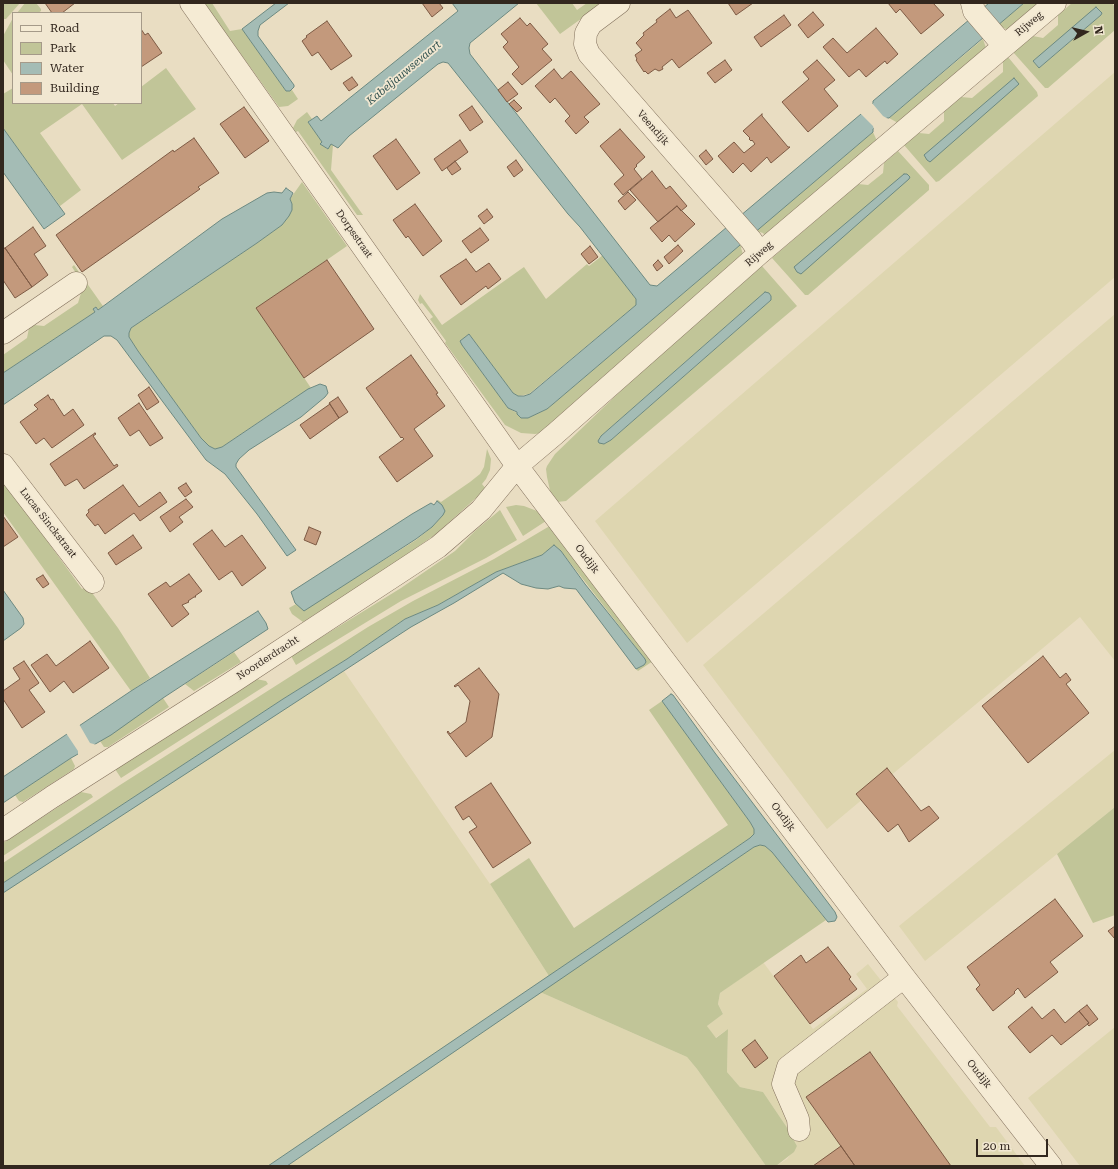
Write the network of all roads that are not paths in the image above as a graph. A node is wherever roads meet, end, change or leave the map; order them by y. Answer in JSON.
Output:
{"nodes":[{"id":1,"x":191,"y":3,"type":"edge"},
{"id":2,"x":619,"y":3,"type":"edge"},
{"id":3,"x":1055,"y":3,"type":"edge"},
{"id":4,"x":973,"y":7,"type":"edge"},
{"id":5,"x":998,"y":39,"type":"junction"},
{"id":6,"x":755,"y":246,"type":"junction"},
{"id":7,"x":76,"y":283,"type":"dead end"},
{"id":8,"x":3,"y":333,"type":"edge"},
{"id":9,"x":3,"y":465,"type":"edge"},
{"id":10,"x":517,"y":466,"type":"junction"},
{"id":11,"x":93,"y":582,"type":"dead end"},
{"id":12,"x":3,"y":830,"type":"edge"},
{"id":13,"x":904,"y":977,"type":"junction"},
{"id":14,"x":799,"y":1130,"type":"dead end"},
{"id":15,"x":1051,"y":1166,"type":"edge"}],
"edges":[{"from":1,"to":10,"type":"street","name":"Dorpsstraat"},
{"from":2,"to":6,"type":"street","name":"Veendijk"},
{"from":3,"to":5,"type":"street","name":"Rijweg"},
{"from":4,"to":5,"type":"street"},
{"from":5,"to":6,"type":"street","name":"Rijweg"},
{"from":6,"to":10,"type":"street","name":"Rijweg"},
{"from":7,"to":8,"type":"street"},
{"from":9,"to":11,"type":"street","name":"Lucas Sinckstraat"},
{"from":10,"to":12,"type":"street","name":"Noorderdracht"},
{"from":10,"to":13,"type":"street","name":"Oudijk"},
{"from":13,"to":14,"type":"street"},
{"from":13,"to":15,"type":"street","name":"Oudijk"}]}
